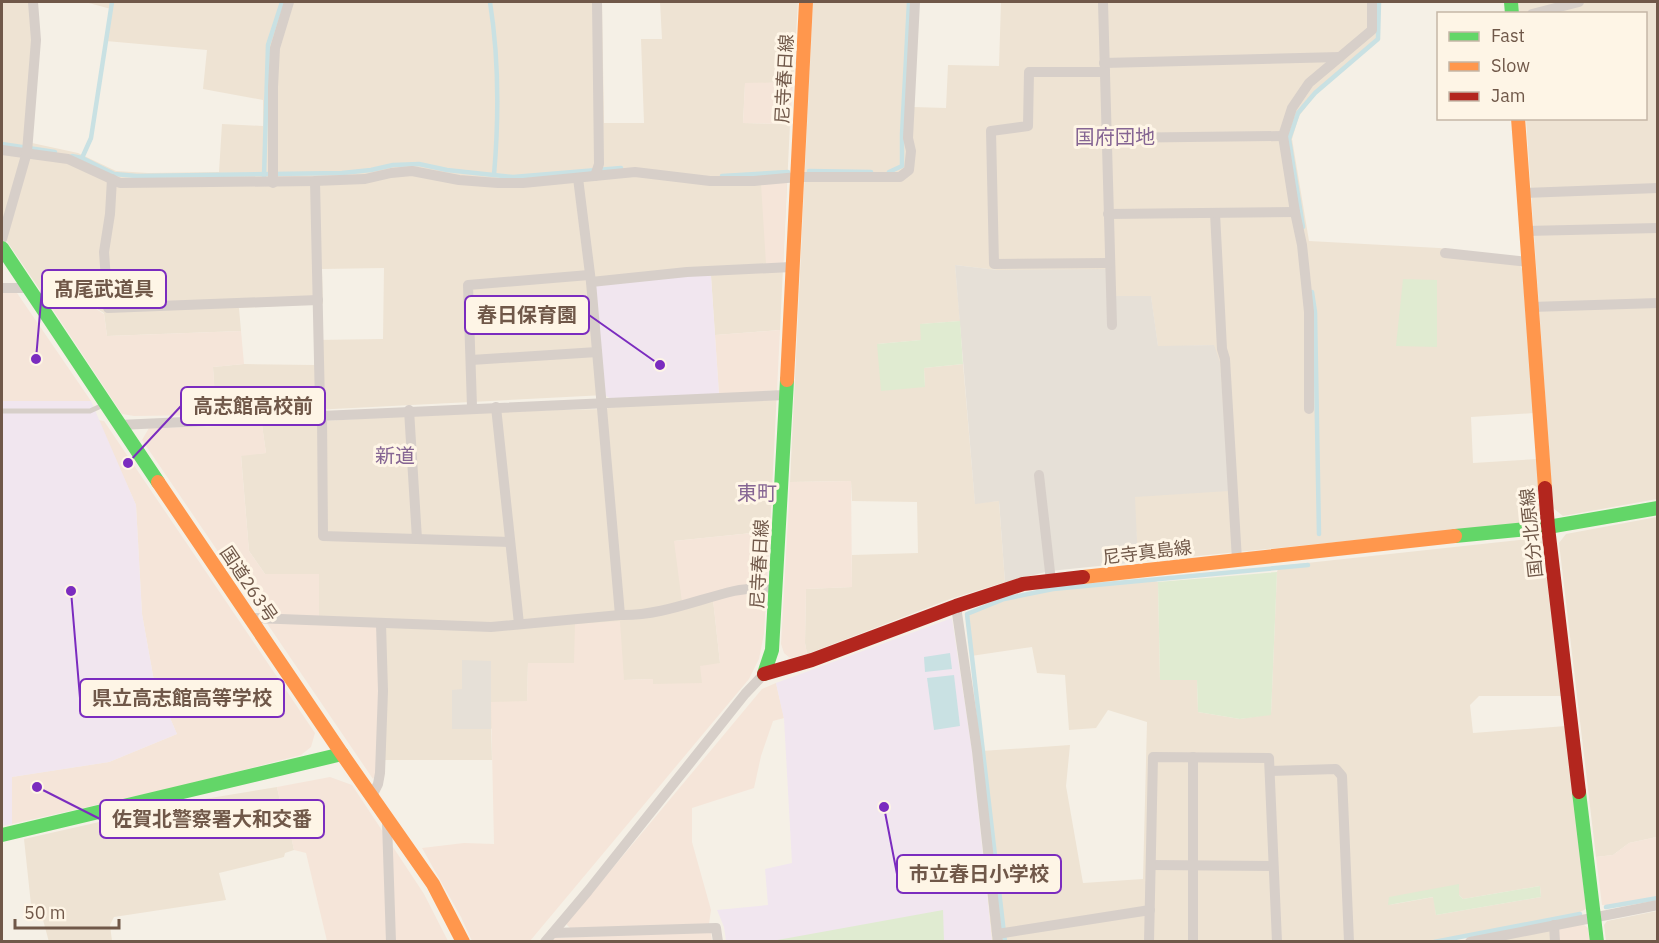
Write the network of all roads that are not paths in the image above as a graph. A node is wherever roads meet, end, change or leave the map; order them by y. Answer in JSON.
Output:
{"nodes":[{"id":1,"x":33,"y":2,"type":"edge"},
{"id":2,"x":289,"y":2,"type":"edge"},
{"id":3,"x":597,"y":2,"type":"edge"},
{"id":4,"x":806,"y":2,"type":"edge"},
{"id":5,"x":915,"y":2,"type":"edge"},
{"id":6,"x":1103,"y":2,"type":"edge"},
{"id":7,"x":1372,"y":2,"type":"edge"},
{"id":8,"x":1579,"y":2,"type":"edge"},
{"id":9,"x":1540,"y":12,"type":"edge"},
{"id":10,"x":1341,"y":57,"type":"junction"},
{"id":11,"x":1105,"y":67,"type":"junction"},
{"id":12,"x":1518,"y":120,"type":"edge"},
{"id":13,"x":1283,"y":135,"type":"junction"},
{"id":14,"x":1106,"y":138,"type":"junction"},
{"id":15,"x":28,"y":147,"type":"junction"},
{"id":16,"x":2,"y":150,"type":"edge"},
{"id":17,"x":595,"y":176,"type":"junction"},
{"id":18,"x":798,"y":177,"type":"junction"},
{"id":19,"x":578,"y":178,"type":"junction"},
{"id":20,"x":112,"y":179,"type":"junction"},
{"id":21,"x":315,"y":181,"type":"junction"},
{"id":22,"x":273,"y":183,"type":"junction"},
{"id":23,"x":1658,"y":188,"type":"edge"},
{"id":24,"x":1522,"y":193,"type":"junction"},
{"id":25,"x":1295,"y":212,"type":"junction"},
{"id":26,"x":1215,"y":213,"type":"junction"},
{"id":27,"x":1108,"y":214,"type":"junction"},
{"id":28,"x":1658,"y":228,"type":"edge"},
{"id":29,"x":1525,"y":231,"type":"junction"},
{"id":30,"x":2,"y":239,"type":"edge"},
{"id":31,"x":2,"y":248,"type":"edge"},
{"id":32,"x":1445,"y":253,"type":"dead end"},
{"id":33,"x":1528,"y":262,"type":"junction"},
{"id":34,"x":1110,"y":263,"type":"junction"},
{"id":35,"x":790,"y":267,"type":"junction"},
{"id":36,"x":590,"y":278,"type":"junction"},
{"id":37,"x":2,"y":288,"type":"edge"},
{"id":38,"x":27,"y":288,"type":"junction"},
{"id":39,"x":318,"y":300,"type":"junction"},
{"id":40,"x":1658,"y":303,"type":"edge"},
{"id":41,"x":1531,"y":307,"type":"junction"},
{"id":42,"x":1112,"y":325,"type":"dead end"},
{"id":43,"x":597,"y":352,"type":"junction"},
{"id":44,"x":471,"y":360,"type":"junction"},
{"id":45,"x":786,"y":394,"type":"junction"},
{"id":46,"x":601,"y":402,"type":"junction"},
{"id":47,"x":105,"y":405,"type":"junction"},
{"id":48,"x":496,"y":407,"type":"junction"},
{"id":49,"x":472,"y":408,"type":"junction"},
{"id":50,"x":1309,"y":409,"type":"dead end"},
{"id":51,"x":2,"y":411,"type":"edge"},
{"id":52,"x":409,"y":411,"type":"junction"},
{"id":53,"x":322,"y":415,"type":"junction"},
{"id":54,"x":118,"y":424,"type":"junction"},
{"id":55,"x":1039,"y":475,"type":"dead end"},
{"id":56,"x":1658,"y":508,"type":"edge"},
{"id":57,"x":1548,"y":527,"type":"junction"},
{"id":58,"x":417,"y":539,"type":"junction"},
{"id":59,"x":510,"y":542,"type":"junction"},
{"id":60,"x":1237,"y":560,"type":"junction"},
{"id":61,"x":1051,"y":581,"type":"junction"},
{"id":62,"x":776,"y":587,"type":"junction"},
{"id":63,"x":956,"y":606,"type":"junction"},
{"id":64,"x":620,"y":615,"type":"junction"},
{"id":65,"x":251,"y":618,"type":"junction"},
{"id":66,"x":381,"y":624,"type":"junction"},
{"id":67,"x":519,"y":624,"type":"junction"},
{"id":68,"x":764,"y":674,"type":"junction"},
{"id":69,"x":342,"y":754,"type":"junction"},
{"id":70,"x":1193,"y":757,"type":"junction"},
{"id":71,"x":1270,"y":771,"type":"junction"},
{"id":72,"x":372,"y":796,"type":"junction"},
{"id":73,"x":387,"y":818,"type":"junction"},
{"id":74,"x":2,"y":835,"type":"edge"},
{"id":75,"x":1151,"y":865,"type":"junction"},
{"id":76,"x":1193,"y":865,"type":"junction"},
{"id":77,"x":1273,"y":866,"type":"junction"},
{"id":78,"x":1658,"y":905,"type":"edge"},
{"id":79,"x":1150,"y":910,"type":"junction"},
{"id":80,"x":1594,"y":918,"type":"junction"},
{"id":81,"x":1554,"y":925,"type":"junction"},
{"id":82,"x":549,"y":937,"type":"edge"},
{"id":83,"x":998,"y":938,"type":"edge"},
{"id":84,"x":392,"y":942,"type":"edge"},
{"id":85,"x":463,"y":942,"type":"edge"},
{"id":86,"x":718,"y":942,"type":"edge"},
{"id":87,"x":1149,"y":942,"type":"edge"},
{"id":88,"x":1193,"y":942,"type":"edge"},
{"id":89,"x":1277,"y":942,"type":"edge"},
{"id":90,"x":1349,"y":942,"type":"edge"},
{"id":91,"x":1470,"y":942,"type":"edge"},
{"id":92,"x":1555,"y":942,"type":"edge"},
{"id":93,"x":1597,"y":942,"type":"edge"}],
"edges":[{"from":1,"to":15,"type":"street"},
{"from":2,"to":22,"type":"street"},
{"from":3,"to":17,"type":"street"},
{"from":4,"to":18,"type":"main road","name":"尼寺春日線"},
{"from":5,"to":18,"type":"street"},
{"from":6,"to":11,"type":"street"},
{"from":7,"to":10,"type":"street"},
{"from":8,"to":9,"type":"street"},
{"from":10,"to":11,"type":"street"},
{"from":10,"to":13,"type":"street"},
{"from":11,"to":14,"type":"street"},
{"from":11,"to":34,"type":"street"},
{"from":12,"to":24,"type":"main road","name":"国分北原線"},
{"from":13,"to":14,"type":"street"},
{"from":13,"to":25,"type":"street"},
{"from":14,"to":27,"type":"street"},
{"from":15,"to":16,"type":"street"},
{"from":15,"to":20,"type":"street"},
{"from":15,"to":30,"type":"street"},
{"from":17,"to":18,"type":"street"},
{"from":17,"to":19,"type":"street"},
{"from":18,"to":35,"type":"main road","name":"尼寺春日線"},
{"from":19,"to":21,"type":"street"},
{"from":19,"to":36,"type":"street"},
{"from":20,"to":22,"type":"street"},
{"from":20,"to":39,"type":"street"},
{"from":21,"to":22,"type":"street"},
{"from":21,"to":39,"type":"street"},
{"from":23,"to":24,"type":"street"},
{"from":24,"to":29,"type":"main road","name":"国分北原線"},
{"from":25,"to":26,"type":"street"},
{"from":25,"to":50,"type":"street"},
{"from":26,"to":27,"type":"street"},
{"from":26,"to":60,"type":"street"},
{"from":27,"to":34,"type":"street"},
{"from":28,"to":29,"type":"street"},
{"from":29,"to":33,"type":"main road","name":"国分北原線"},
{"from":31,"to":38,"type":"main road","name":"国道263号"},
{"from":32,"to":33,"type":"street"},
{"from":33,"to":41,"type":"main road","name":"国分北原線"},
{"from":34,"to":42,"type":"street"},
{"from":35,"to":36,"type":"street"},
{"from":35,"to":45,"type":"main road","name":"尼寺春日線"},
{"from":36,"to":43,"type":"street"},
{"from":36,"to":44,"type":"street"},
{"from":37,"to":38,"type":"street"},
{"from":38,"to":47,"type":"main road","name":"国道263号"},
{"from":39,"to":53,"type":"street"},
{"from":40,"to":41,"type":"street"},
{"from":41,"to":57,"type":"main road","name":"国分北原線"},
{"from":43,"to":44,"type":"street"},
{"from":43,"to":46,"type":"street"},
{"from":44,"to":49,"type":"street"},
{"from":45,"to":46,"type":"street"},
{"from":45,"to":62,"type":"main road","name":"尼寺春日線"},
{"from":46,"to":48,"type":"street"},
{"from":46,"to":64,"type":"street"},
{"from":47,"to":51,"type":"lane"},
{"from":47,"to":54,"type":"main road","name":"国道263号"},
{"from":48,"to":49,"type":"street"},
{"from":48,"to":59,"type":"street"},
{"from":49,"to":52,"type":"street"},
{"from":52,"to":53,"type":"street"},
{"from":52,"to":58,"type":"street"},
{"from":53,"to":54,"type":"street"},
{"from":53,"to":58,"type":"street"},
{"from":54,"to":65,"type":"main road","name":"国道263号"},
{"from":55,"to":61,"type":"street"},
{"from":56,"to":57,"type":"main road","name":"尼寺真島線"},
{"from":57,"to":60,"type":"main road","name":"尼寺真島線"},
{"from":57,"to":80,"type":"main road","name":"国分北原線"},
{"from":58,"to":59,"type":"street"},
{"from":59,"to":67,"type":"street"},
{"from":60,"to":61,"type":"main road","name":"尼寺真島線"},
{"from":61,"to":63,"type":"main road","name":"尼寺真島線"},
{"from":62,"to":64,"type":"street"},
{"from":62,"to":68,"type":"main road","name":"尼寺春日線"},
{"from":63,"to":68,"type":"main road","name":"尼寺真島線"},
{"from":63,"to":83,"type":"street"},
{"from":64,"to":67,"type":"street"},
{"from":65,"to":66,"type":"street"},
{"from":65,"to":69,"type":"main road","name":"国道263号"},
{"from":66,"to":67,"type":"street"},
{"from":66,"to":72,"type":"street"},
{"from":68,"to":82,"type":"street","name":"尼寺春日線"},
{"from":69,"to":72,"type":"main road","name":"国道263号"},
{"from":69,"to":74,"type":"main road"},
{"from":70,"to":71,"type":"street"},
{"from":70,"to":75,"type":"street"},
{"from":70,"to":76,"type":"street"},
{"from":71,"to":77,"type":"street"},
{"from":71,"to":90,"type":"street"},
{"from":72,"to":73,"type":"main road","name":"国道263号"},
{"from":73,"to":84,"type":"street"},
{"from":73,"to":85,"type":"main road","name":"国道263号"},
{"from":75,"to":76,"type":"street"},
{"from":75,"to":79,"type":"street"},
{"from":76,"to":77,"type":"street"},
{"from":76,"to":88,"type":"street"},
{"from":77,"to":89,"type":"street"},
{"from":78,"to":80,"type":"street"},
{"from":79,"to":83,"type":"street"},
{"from":79,"to":87,"type":"street"},
{"from":80,"to":81,"type":"street"},
{"from":80,"to":93,"type":"main road","name":"国分北原線"},
{"from":81,"to":91,"type":"street"},
{"from":81,"to":92,"type":"street"},
{"from":82,"to":86,"type":"street"}]}
